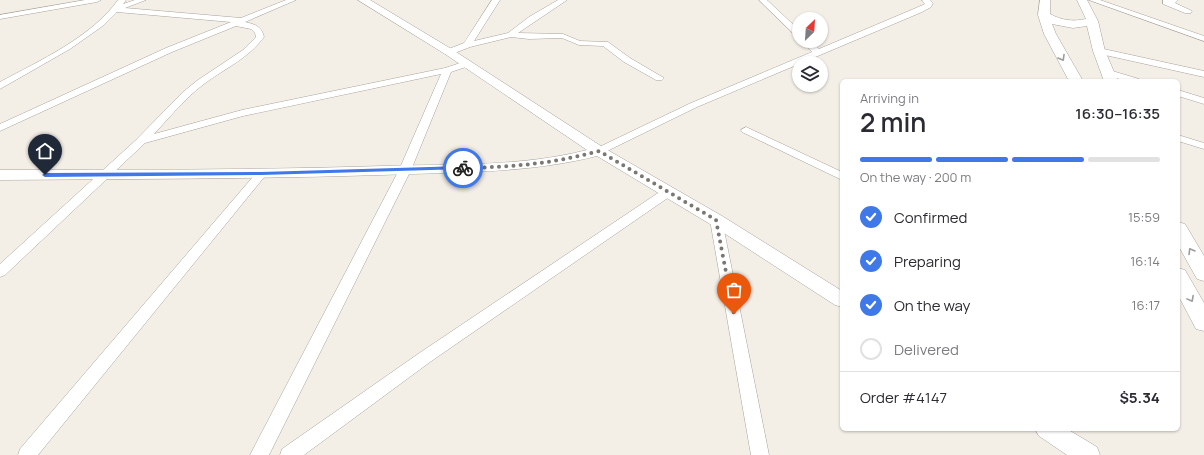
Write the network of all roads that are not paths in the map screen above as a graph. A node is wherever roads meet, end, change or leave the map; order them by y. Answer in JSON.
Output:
{"nodes":[{"id":1,"x":97,"y":0,"type":"edge"},
{"id":2,"x":142,"y":0,"type":"edge"},
{"id":3,"x":292,"y":0,"type":"edge"},
{"id":4,"x":363,"y":0,"type":"edge"},
{"id":5,"x":496,"y":0,"type":"edge"},
{"id":6,"x":563,"y":0,"type":"edge"},
{"id":7,"x":763,"y":0,"type":"edge"},
{"id":8,"x":926,"y":0,"type":"edge"},
{"id":9,"x":1045,"y":0,"type":"edge"},
{"id":10,"x":1082,"y":0,"type":"edge"},
{"id":11,"x":1093,"y":0,"type":"edge"},
{"id":12,"x":1174,"y":0,"type":"edge"},
{"id":13,"x":119,"y":6,"type":"edge"},
{"id":14,"x":1188,"y":11,"type":"dead end"},
{"id":15,"x":1044,"y":16,"type":"junction"},
{"id":16,"x":0,"y":17,"type":"edge"},
{"id":17,"x":238,"y":21,"type":"junction"},
{"id":18,"x":1092,"y":21,"type":"junction"},
{"id":19,"x":792,"y":27,"type":"edge"},
{"id":20,"x":1050,"y":34,"type":"junction"},
{"id":21,"x":511,"y":35,"type":"junction"},
{"id":22,"x":1204,"y":39,"type":"edge"},
{"id":23,"x":467,"y":45,"type":"junction"},
{"id":24,"x":1098,"y":46,"type":"junction"},
{"id":25,"x":813,"y":48,"type":"edge"},
{"id":26,"x":449,"y":52,"type":"junction"},
{"id":27,"x":817,"y":52,"type":"junction"},
{"id":28,"x":466,"y":64,"type":"junction"},
{"id":29,"x":447,"y":70,"type":"junction"},
{"id":30,"x":1204,"y":74,"type":"edge"},
{"id":31,"x":1110,"y":77,"type":"edge"},
{"id":32,"x":659,"y":78,"type":"dead end"},
{"id":33,"x":1075,"y":79,"type":"edge"},
{"id":34,"x":1123,"y":79,"type":"edge"},
{"id":35,"x":0,"y":86,"type":"edge"},
{"id":36,"x":1180,"y":94,"type":"edge"},
{"id":37,"x":1204,"y":101,"type":"edge"},
{"id":38,"x":0,"y":128,"type":"edge"},
{"id":39,"x":746,"y":130,"type":"dead end"},
{"id":40,"x":1180,"y":139,"type":"edge"},
{"id":41,"x":142,"y":140,"type":"junction"},
{"id":42,"x":1204,"y":146,"type":"edge"},
{"id":43,"x":599,"y":151,"type":"junction"},
{"id":44,"x":405,"y":170,"type":"junction"},
{"id":45,"x":261,"y":174,"type":"junction"},
{"id":46,"x":0,"y":175,"type":"edge"},
{"id":47,"x":105,"y":175,"type":"junction"},
{"id":48,"x":840,"y":175,"type":"edge"},
{"id":49,"x":668,"y":192,"type":"junction"},
{"id":50,"x":716,"y":220,"type":"junction"},
{"id":51,"x":1180,"y":232,"type":"edge"},
{"id":52,"x":0,"y":272,"type":"edge"},
{"id":53,"x":1204,"y":274,"type":"edge"},
{"id":54,"x":1180,"y":279,"type":"edge"},
{"id":55,"x":840,"y":299,"type":"edge"},
{"id":56,"x":1204,"y":323,"type":"edge"},
{"id":57,"x":1050,"y":431,"type":"edge"},
{"id":58,"x":27,"y":455,"type":"edge"},
{"id":59,"x":259,"y":455,"type":"edge"},
{"id":60,"x":290,"y":455,"type":"edge"},
{"id":61,"x":760,"y":455,"type":"edge"},
{"id":62,"x":1088,"y":455,"type":"edge"}],
"edges":[{"from":1,"to":16,"type":"street"},
{"from":2,"to":13,"type":"street"},
{"from":3,"to":17,"type":"street"},
{"from":4,"to":26,"type":"street"},
{"from":5,"to":23,"type":"street"},
{"from":6,"to":21,"type":"street"},
{"from":7,"to":19,"type":"street"},
{"from":8,"to":27,"type":"street"},
{"from":9,"to":15,"type":"main road"},
{"from":10,"to":18,"type":"main road"},
{"from":11,"to":22,"type":"street"},
{"from":12,"to":14,"type":"street"},
{"from":13,"to":17,"type":"street"},
{"from":13,"to":35,"type":"street"},
{"from":15,"to":18,"type":"main road"},
{"from":15,"to":20,"type":"main road"},
{"from":17,"to":38,"type":"street"},
{"from":17,"to":41,"type":"street"},
{"from":18,"to":24,"type":"main road"},
{"from":20,"to":24,"type":"main road"},
{"from":20,"to":33,"type":"main road","one_way":true},
{"from":21,"to":23,"type":"street"},
{"from":21,"to":32,"type":"street"},
{"from":23,"to":26,"type":"street"},
{"from":24,"to":30,"type":"street"},
{"from":24,"to":31,"type":"main road"},
{"from":25,"to":27,"type":"street"},
{"from":26,"to":28,"type":"street"},
{"from":27,"to":43,"type":"street"},
{"from":28,"to":29,"type":"street"},
{"from":28,"to":43,"type":"street"},
{"from":29,"to":41,"type":"street"},
{"from":29,"to":44,"type":"street"},
{"from":31,"to":34,"type":"street"},
{"from":36,"to":37,"type":"street"},
{"from":39,"to":48,"type":"street"},
{"from":40,"to":42,"type":"street"},
{"from":41,"to":47,"type":"street"},
{"from":43,"to":44,"type":"street"},
{"from":43,"to":49,"type":"street"},
{"from":44,"to":45,"type":"street"},
{"from":44,"to":59,"type":"street"},
{"from":45,"to":47,"type":"street"},
{"from":45,"to":58,"type":"street"},
{"from":46,"to":47,"type":"street"},
{"from":47,"to":52,"type":"street"},
{"from":49,"to":50,"type":"street"},
{"from":49,"to":60,"type":"street"},
{"from":50,"to":55,"type":"street"},
{"from":50,"to":61,"type":"street"},
{"from":53,"to":51,"type":"main road","one_way":true},
{"from":54,"to":56,"type":"main road","one_way":true},
{"from":57,"to":62,"type":"street"}]}
